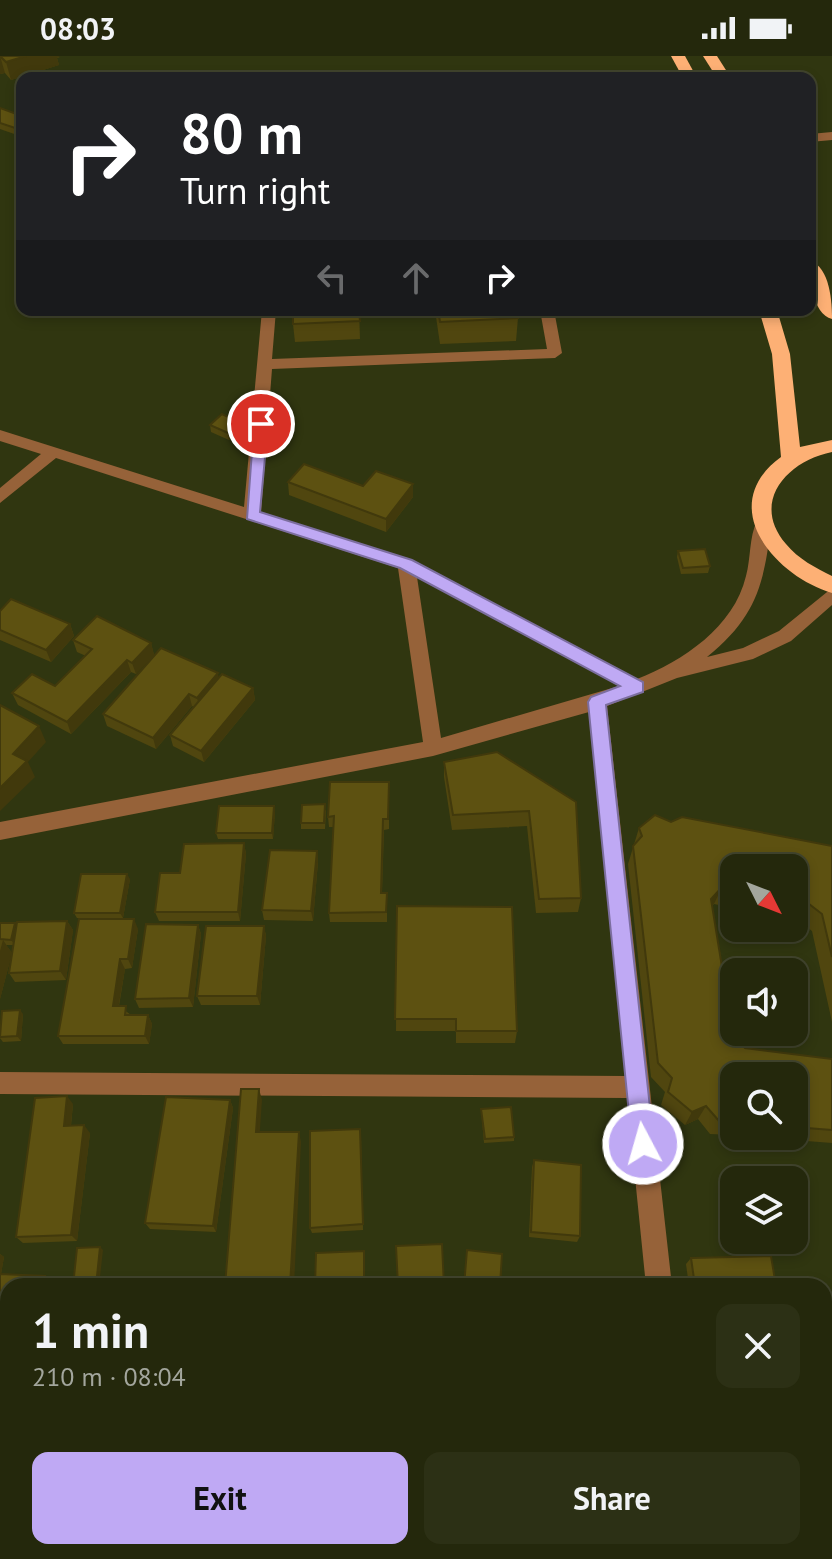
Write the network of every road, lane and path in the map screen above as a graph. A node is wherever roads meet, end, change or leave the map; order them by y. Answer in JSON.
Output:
{"nodes":[{"id":1,"x":816,"y":279,"type":"edge"},
{"id":2,"x":832,"y":314,"type":"edge"},
{"id":3,"x":269,"y":316,"type":"edge"},
{"id":4,"x":548,"y":316,"type":"edge"},
{"id":5,"x":770,"y":316,"type":"edge"},
{"id":6,"x":267,"y":364,"type":"junction"},
{"id":7,"x":0,"y":435,"type":"edge"},
{"id":8,"x":832,"y":446,"type":"edge"},
{"id":9,"x":54,"y":451,"type":"junction"},
{"id":10,"x":791,"y":458,"type":"junction"},
{"id":11,"x":0,"y":497,"type":"edge"},
{"id":12,"x":252,"y":515,"type":"junction"},
{"id":13,"x":763,"y":525,"type":"junction"},
{"id":14,"x":406,"y":564,"type":"junction"},
{"id":15,"x":832,"y":585,"type":"edge"},
{"id":16,"x":832,"y":595,"type":"edge"},
{"id":17,"x":674,"y":672,"type":"junction"},
{"id":18,"x":637,"y":687,"type":"junction"},
{"id":19,"x":597,"y":702,"type":"junction"},
{"id":20,"x":433,"y":748,"type":"junction"},
{"id":21,"x":0,"y":831,"type":"edge"},
{"id":22,"x":0,"y":1083,"type":"edge"},
{"id":23,"x":637,"y":1087,"type":"junction"},
{"id":24,"x":658,"y":1278,"type":"edge"}],
"edges":[{"from":1,"to":2,"type":"highway"},
{"from":3,"to":6,"type":"street"},
{"from":4,"to":6,"type":"street"},
{"from":5,"to":10,"type":"highway"},
{"from":6,"to":12,"type":"street"},
{"from":7,"to":9,"type":"street"},
{"from":8,"to":10,"type":"highway"},
{"from":9,"to":11,"type":"street"},
{"from":9,"to":12,"type":"street"},
{"from":10,"to":13,"type":"highway"},
{"from":12,"to":14,"type":"street"},
{"from":13,"to":15,"type":"highway"},
{"from":13,"to":17,"type":"street"},
{"from":14,"to":18,"type":"street"},
{"from":14,"to":20,"type":"street"},
{"from":16,"to":17,"type":"street"},
{"from":17,"to":18,"type":"street"},
{"from":18,"to":19,"type":"street"},
{"from":19,"to":20,"type":"street"},
{"from":19,"to":23,"type":"street"},
{"from":20,"to":21,"type":"street"},
{"from":22,"to":23,"type":"street"},
{"from":23,"to":24,"type":"street"}]}
